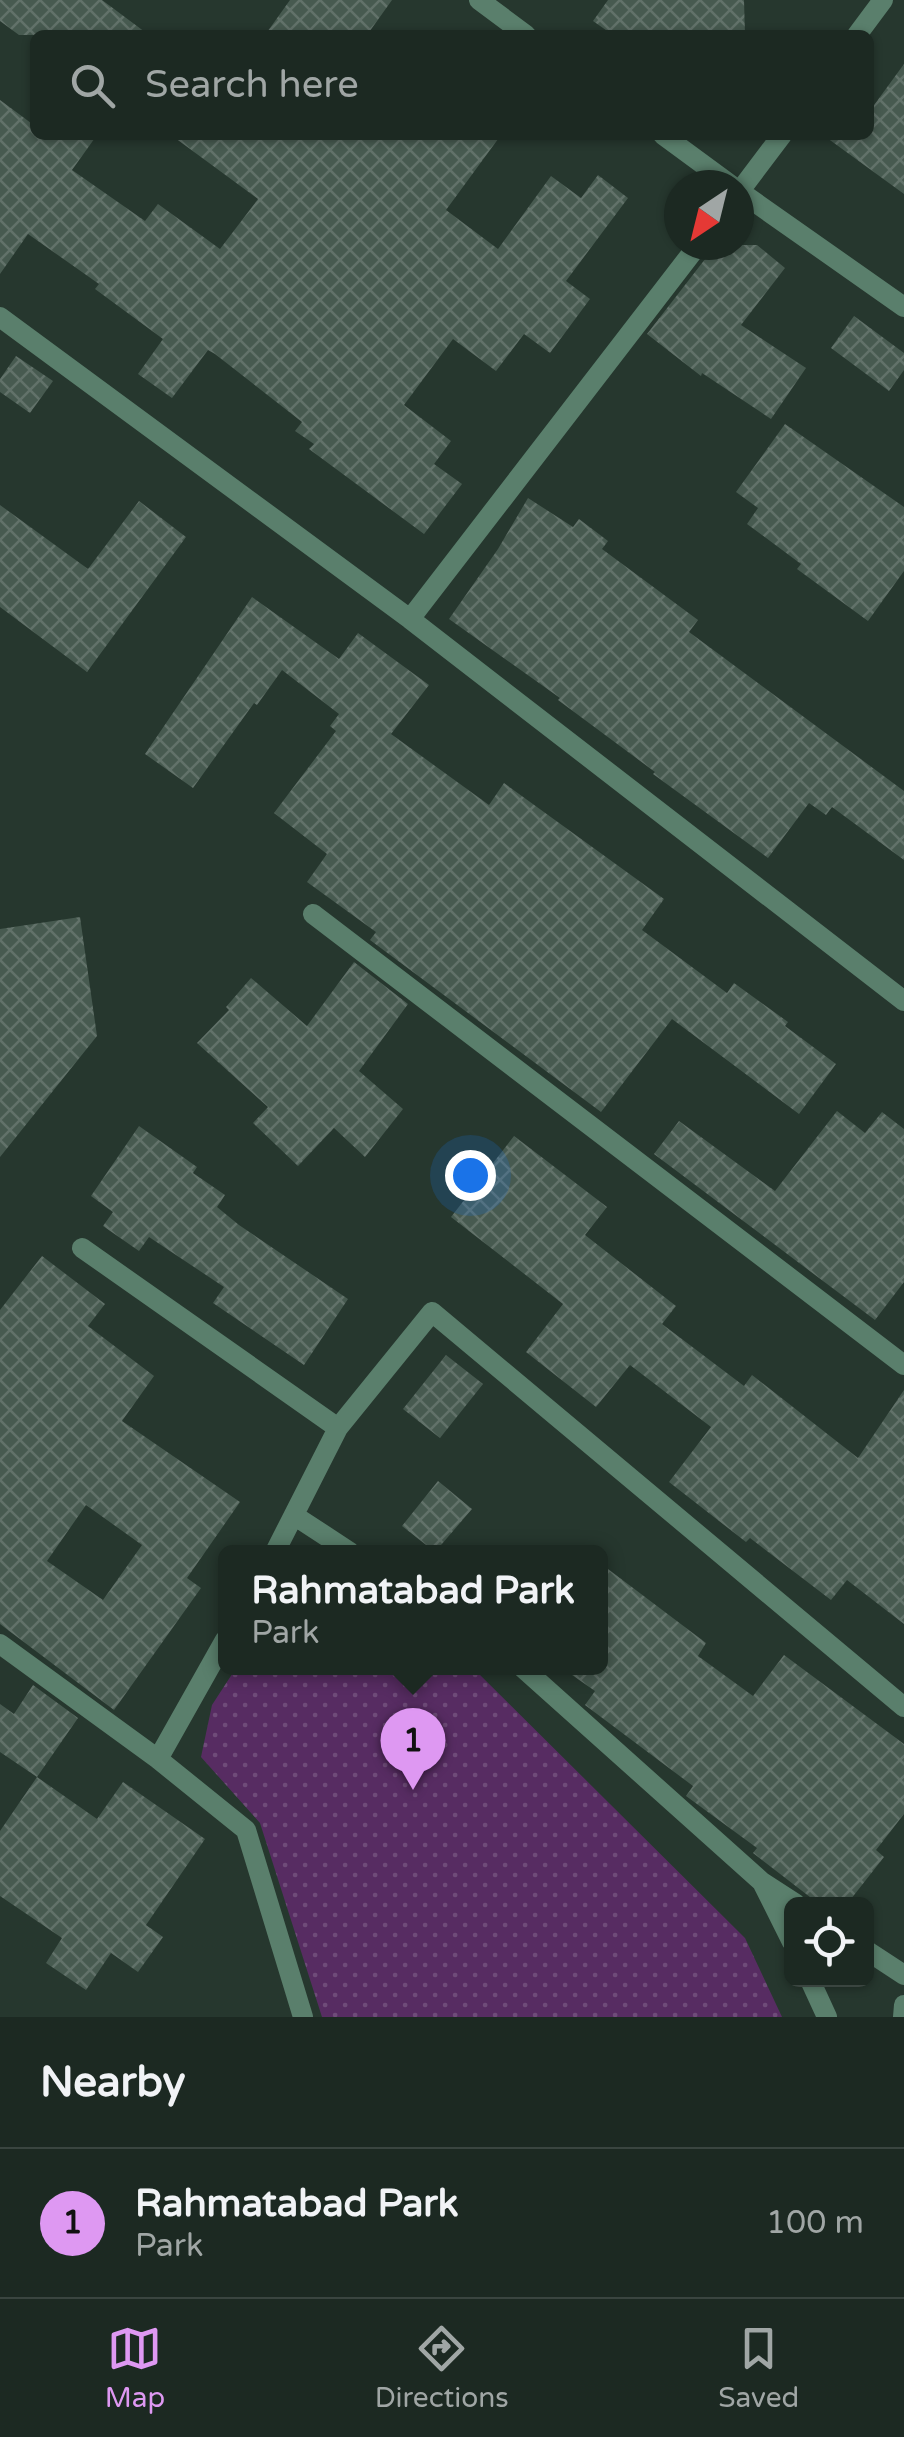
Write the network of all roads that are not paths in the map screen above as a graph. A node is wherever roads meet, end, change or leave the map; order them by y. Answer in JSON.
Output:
{"nodes":[{"id":1,"x":478,"y":0,"type":"edge"},
{"id":2,"x":883,"y":0,"type":"edge"},
{"id":3,"x":519,"y":30,"type":"edge"},
{"id":4,"x":860,"y":30,"type":"edge"},
{"id":5,"x":670,"y":140,"type":"edge"},
{"id":6,"x":778,"y":140,"type":"edge"},
{"id":7,"x":711,"y":170,"type":"edge"},
{"id":8,"x":754,"y":171,"type":"edge"},
{"id":9,"x":754,"y":202,"type":"edge"},
{"id":10,"x":686,"y":260,"type":"edge"},
{"id":11,"x":904,"y":307,"type":"edge"},
{"id":12,"x":0,"y":317,"type":"edge"},
{"id":13,"x":410,"y":620,"type":"junction"},
{"id":14,"x":312,"y":914,"type":"dead end"},
{"id":15,"x":904,"y":1000,"type":"edge"},
{"id":16,"x":82,"y":1248,"type":"dead end"},
{"id":17,"x":904,"y":1364,"type":"edge"},
{"id":18,"x":338,"y":1428,"type":"junction"},
{"id":19,"x":296,"y":1516,"type":"junction"},
{"id":20,"x":279,"y":1545,"type":"edge"},
{"id":21,"x":340,"y":1545,"type":"edge"},
{"id":22,"x":0,"y":1644,"type":"edge"},
{"id":23,"x":218,"y":1654,"type":"edge"},
{"id":24,"x":531,"y":1675,"type":"edge"},
{"id":25,"x":904,"y":1707,"type":"edge"},
{"id":26,"x":158,"y":1759,"type":"junction"},
{"id":27,"x":762,"y":1882,"type":"junction"},
{"id":28,"x":785,"y":1897,"type":"edge"},
{"id":29,"x":784,"y":1926,"type":"edge"},
{"id":30,"x":874,"y":1955,"type":"edge"},
{"id":31,"x":904,"y":1975,"type":"edge"},
{"id":32,"x":813,"y":1987,"type":"edge"},
{"id":33,"x":904,"y":2006,"type":"edge"},
{"id":34,"x":303,"y":2017,"type":"edge"},
{"id":35,"x":826,"y":2017,"type":"edge"},
{"id":36,"x":904,"y":2017,"type":"edge"}],
"edges":[{"from":1,"to":3,"type":"street"},
{"from":2,"to":4,"type":"street"},
{"from":5,"to":7,"type":"street"},
{"from":6,"to":8,"type":"street"},
{"from":9,"to":11,"type":"street"},
{"from":10,"to":13,"type":"street"},
{"from":12,"to":13,"type":"street"},
{"from":13,"to":15,"type":"street"},
{"from":14,"to":17,"type":"street"},
{"from":16,"to":18,"type":"street"},
{"from":18,"to":19,"type":"street"},
{"from":18,"to":25,"type":"street"},
{"from":19,"to":20,"type":"street"},
{"from":19,"to":21,"type":"street"},
{"from":22,"to":26,"type":"street"},
{"from":23,"to":26,"type":"street"},
{"from":24,"to":27,"type":"street"},
{"from":26,"to":34,"type":"street"},
{"from":27,"to":28,"type":"street"},
{"from":27,"to":29,"type":"street"},
{"from":30,"to":31,"type":"street"},
{"from":32,"to":35,"type":"street"},
{"from":33,"to":36,"type":"street"}]}
